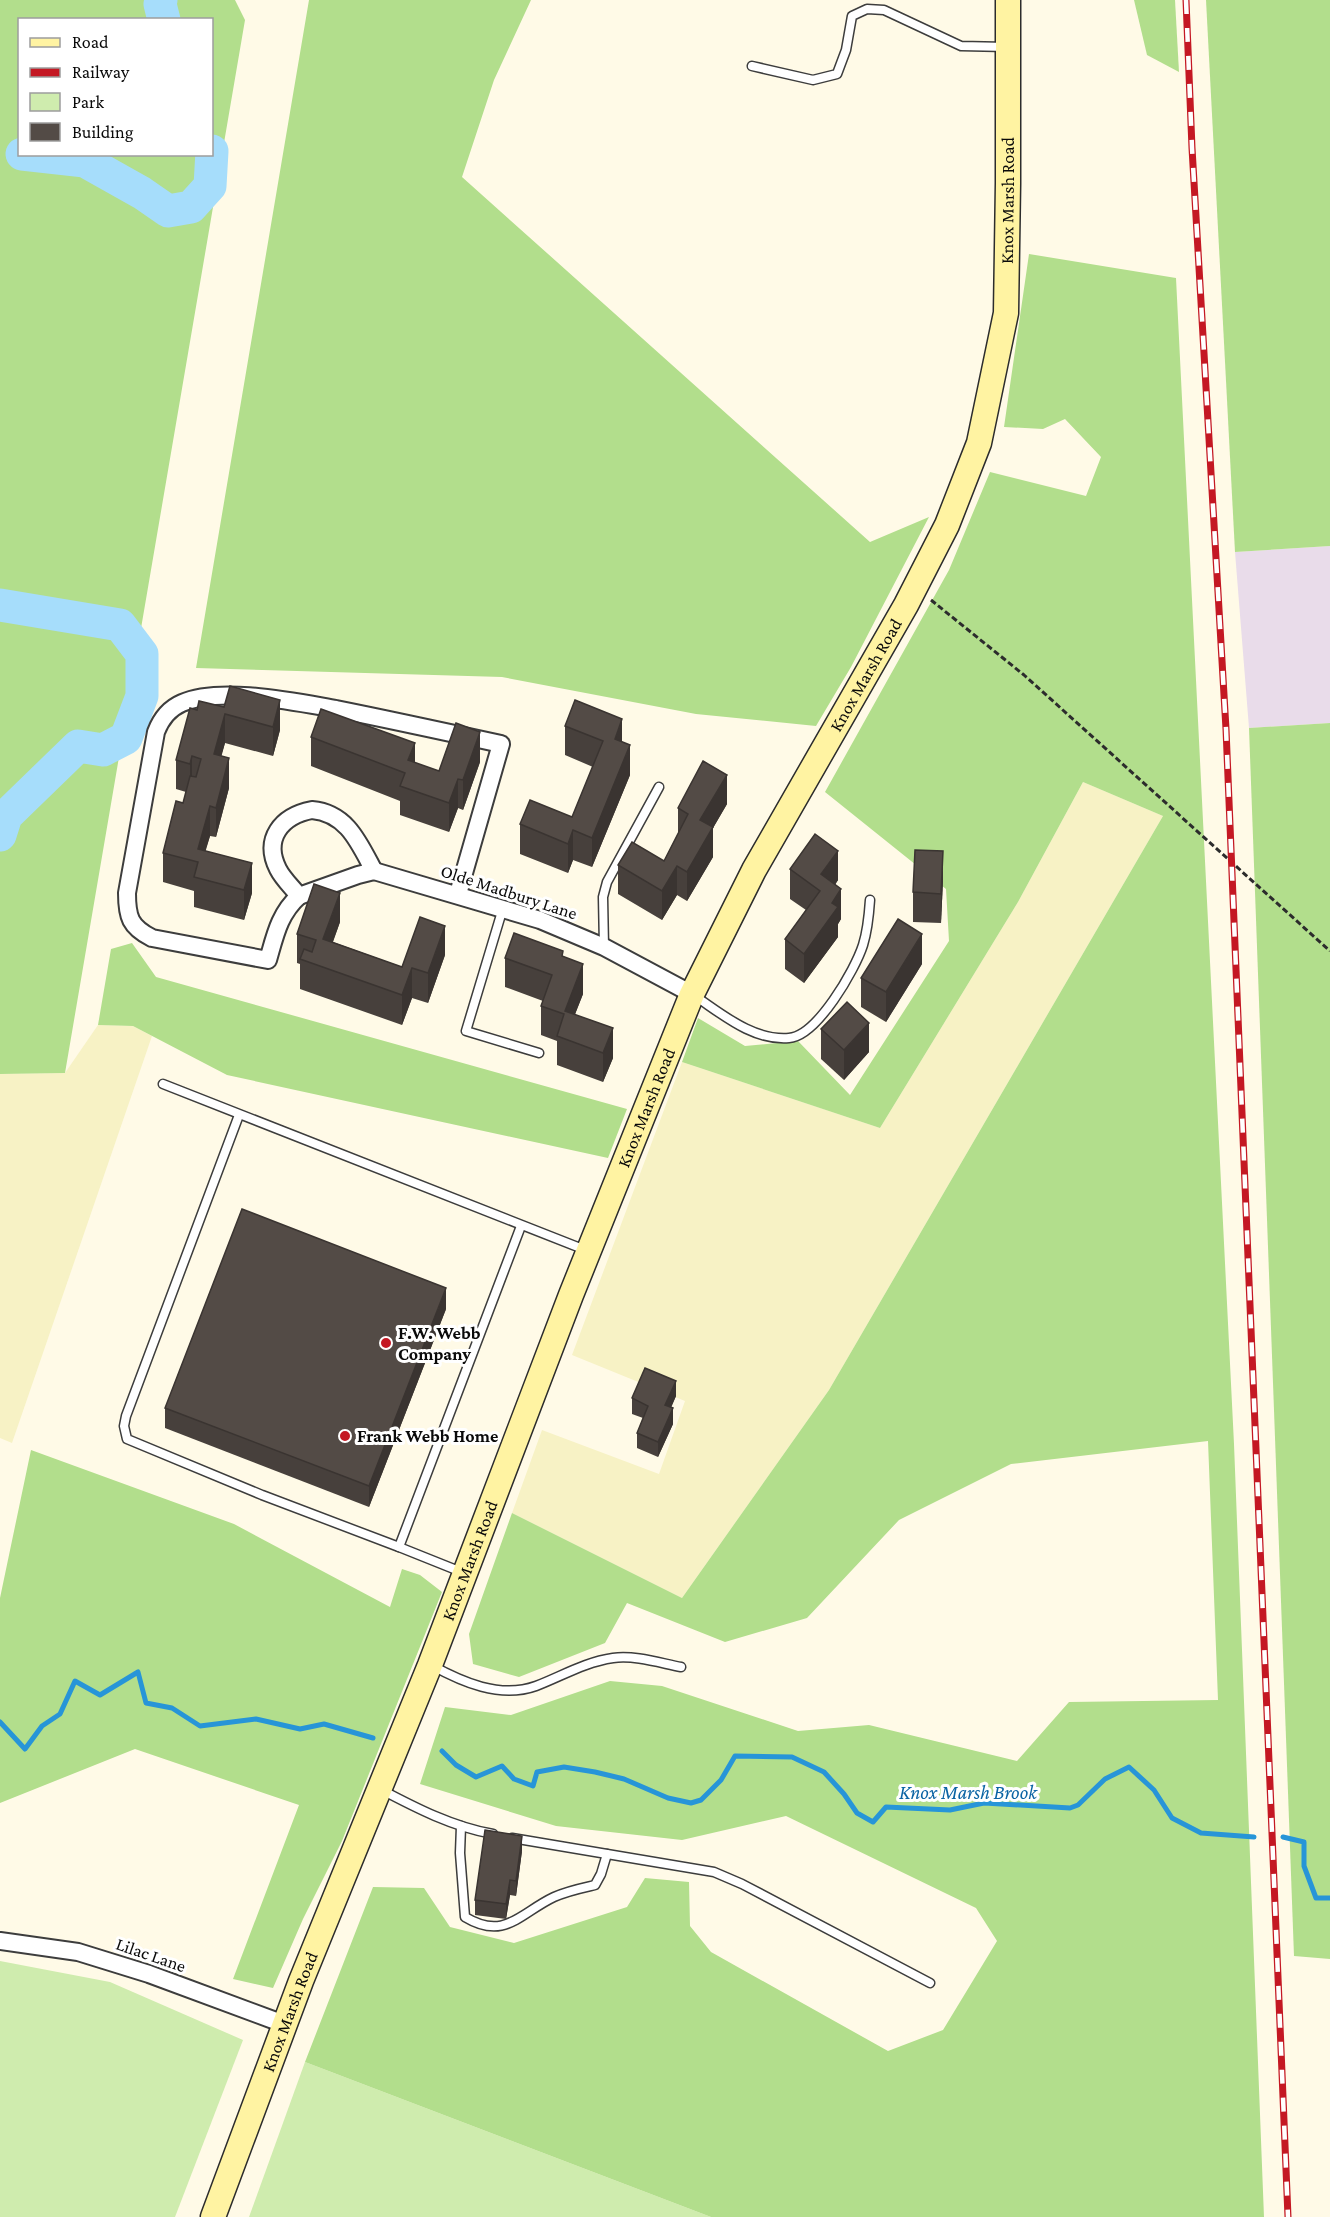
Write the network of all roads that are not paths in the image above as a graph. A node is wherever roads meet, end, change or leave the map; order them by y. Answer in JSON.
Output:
{"nodes":[{"id":1,"x":1008,"y":0,"type":"edge"},
{"id":2,"x":1008,"y":47,"type":"junction"},
{"id":3,"x":752,"y":66,"type":"dead end"},
{"id":4,"x":658,"y":787,"type":"dead end"},
{"id":5,"x":374,"y":872,"type":"junction"},
{"id":6,"x":458,"y":894,"type":"junction"},
{"id":7,"x":299,"y":896,"type":"junction"},
{"id":8,"x":870,"y":900,"type":"dead end"},
{"id":9,"x":504,"y":908,"type":"junction"},
{"id":10,"x":604,"y":947,"type":"junction"},
{"id":11,"x":692,"y":994,"type":"junction"},
{"id":12,"x":539,"y":1053,"type":"dead end"},
{"id":13,"x":163,"y":1084,"type":"dead end"},
{"id":14,"x":239,"y":1115,"type":"junction"},
{"id":15,"x":521,"y":1226,"type":"junction"},
{"id":16,"x":588,"y":1251,"type":"junction"},
{"id":17,"x":399,"y":1547,"type":"junction"},
{"id":18,"x":464,"y":1573,"type":"junction"},
{"id":19,"x":430,"y":1665,"type":"junction"},
{"id":20,"x":681,"y":1667,"type":"dead end"},
{"id":21,"x":380,"y":1789,"type":"junction"},
{"id":22,"x":461,"y":1826,"type":"junction"},
{"id":23,"x":607,"y":1854,"type":"junction"},
{"id":24,"x":0,"y":1941,"type":"edge"},
{"id":25,"x":930,"y":1983,"type":"dead end"},
{"id":26,"x":284,"y":2024,"type":"junction"},
{"id":27,"x":213,"y":2217,"type":"edge"}],
"edges":[{"from":1,"to":2,"type":"main road","name":"Knox Marsh Road"},
{"from":2,"to":3,"type":"lane"},
{"from":2,"to":11,"type":"main road","name":"Knox Marsh Road"},
{"from":4,"to":10,"type":"lane"},
{"from":5,"to":6,"type":"street","name":"Olde Madbury Lane"},
{"from":5,"to":7,"type":"street","name":"Olde Madbury Lane"},
{"from":5,"to":7,"type":"street"},
{"from":6,"to":7,"type":"street"},
{"from":6,"to":9,"type":"street","name":"Olde Madbury Lane"},
{"from":8,"to":11,"type":"lane"},
{"from":9,"to":10,"type":"street","name":"Olde Madbury Lane"},
{"from":9,"to":12,"type":"lane"},
{"from":10,"to":11,"type":"street","name":"Olde Madbury Lane"},
{"from":11,"to":16,"type":"main road","name":"Knox Marsh Road"},
{"from":13,"to":14,"type":"lane"},
{"from":14,"to":15,"type":"lane"},
{"from":14,"to":17,"type":"lane"},
{"from":15,"to":16,"type":"lane"},
{"from":15,"to":17,"type":"lane"},
{"from":16,"to":18,"type":"main road","name":"Knox Marsh Road"},
{"from":17,"to":18,"type":"lane"},
{"from":18,"to":19,"type":"main road","name":"Knox Marsh Road"},
{"from":19,"to":20,"type":"lane"},
{"from":19,"to":21,"type":"main road","name":"Knox Marsh Road"},
{"from":21,"to":22,"type":"lane"},
{"from":21,"to":26,"type":"main road","name":"Knox Marsh Road"},
{"from":22,"to":23,"type":"lane"},
{"from":22,"to":23,"type":"lane"},
{"from":23,"to":25,"type":"lane"},
{"from":24,"to":26,"type":"street","name":"Lilac Lane"},
{"from":26,"to":27,"type":"main road","name":"Knox Marsh Road"}]}
